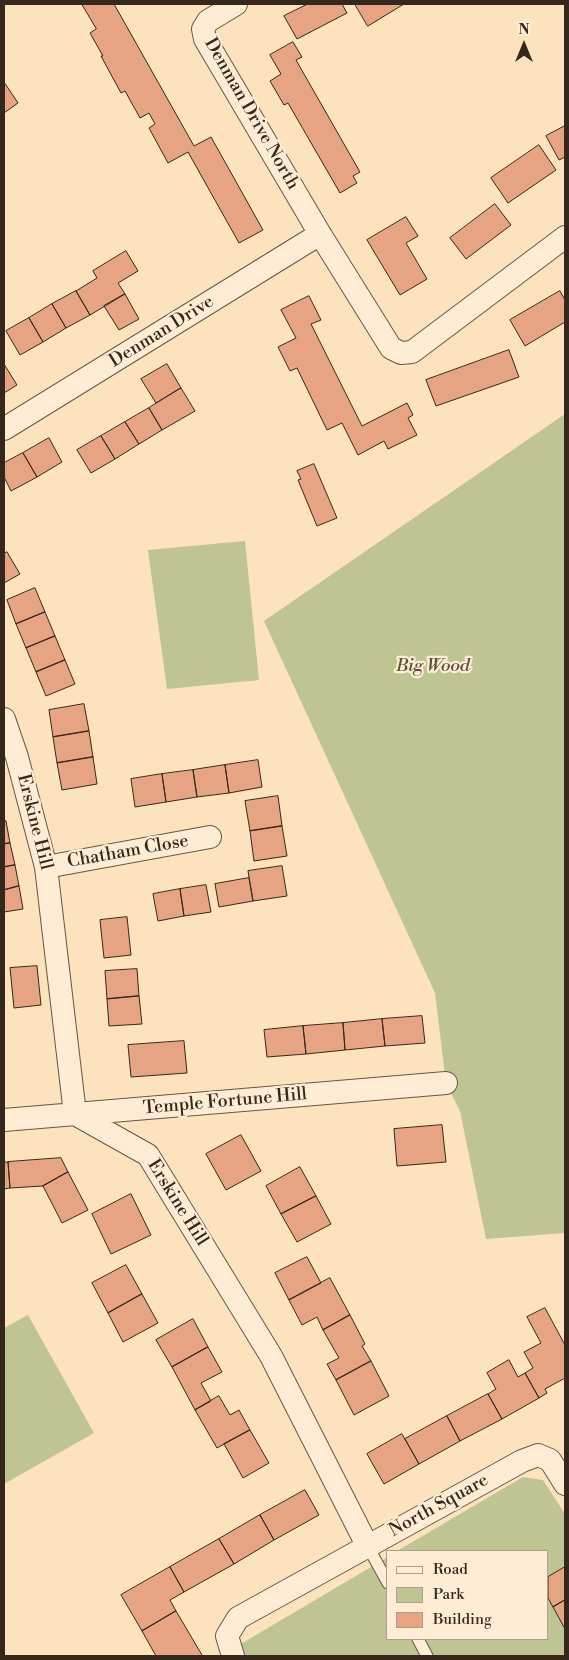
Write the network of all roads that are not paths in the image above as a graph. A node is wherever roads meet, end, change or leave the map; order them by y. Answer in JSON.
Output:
{"nodes":[{"id":1,"x":236,"y":4,"type":"edge"},
{"id":2,"x":320,"y":234,"type":"junction"},
{"id":3,"x":565,"y":237,"type":"edge"},
{"id":4,"x":4,"y":429,"type":"edge"},
{"id":5,"x":4,"y":719,"type":"edge"},
{"id":6,"x":210,"y":837,"type":"dead end"},
{"id":7,"x":46,"y":867,"type":"junction"},
{"id":8,"x":446,"y":1083,"type":"dead end"},
{"id":9,"x":75,"y":1114,"type":"junction"},
{"id":10,"x":4,"y":1120,"type":"edge"},
{"id":11,"x":565,"y":1484,"type":"edge"},
{"id":12,"x":367,"y":1545,"type":"junction"},
{"id":13,"x":386,"y":1579,"type":"edge"},
{"id":14,"x":419,"y":1640,"type":"edge"},
{"id":15,"x":233,"y":1656,"type":"edge"},
{"id":16,"x":428,"y":1656,"type":"edge"}],
"edges":[{"from":1,"to":2,"type":"street","name":"Denman Drive North"},
{"from":2,"to":3,"type":"street","name":"Denman Drive North"},
{"from":2,"to":4,"type":"street","name":"Denman Drive"},
{"from":5,"to":7,"type":"street","name":"Erskine Hill"},
{"from":6,"to":7,"type":"street","name":"Chatham Close"},
{"from":7,"to":9,"type":"street","name":"Erskine Hill"},
{"from":8,"to":9,"type":"street","name":"Temple Fortune Hill"},
{"from":9,"to":10,"type":"street","name":"Temple Fortune Hill"},
{"from":9,"to":12,"type":"street","name":"Erskine Hill"},
{"from":11,"to":12,"type":"street","name":"North Square"},
{"from":12,"to":13,"type":"lane"},
{"from":12,"to":15,"type":"street","name":"North Square"},
{"from":14,"to":16,"type":"lane"}]}
